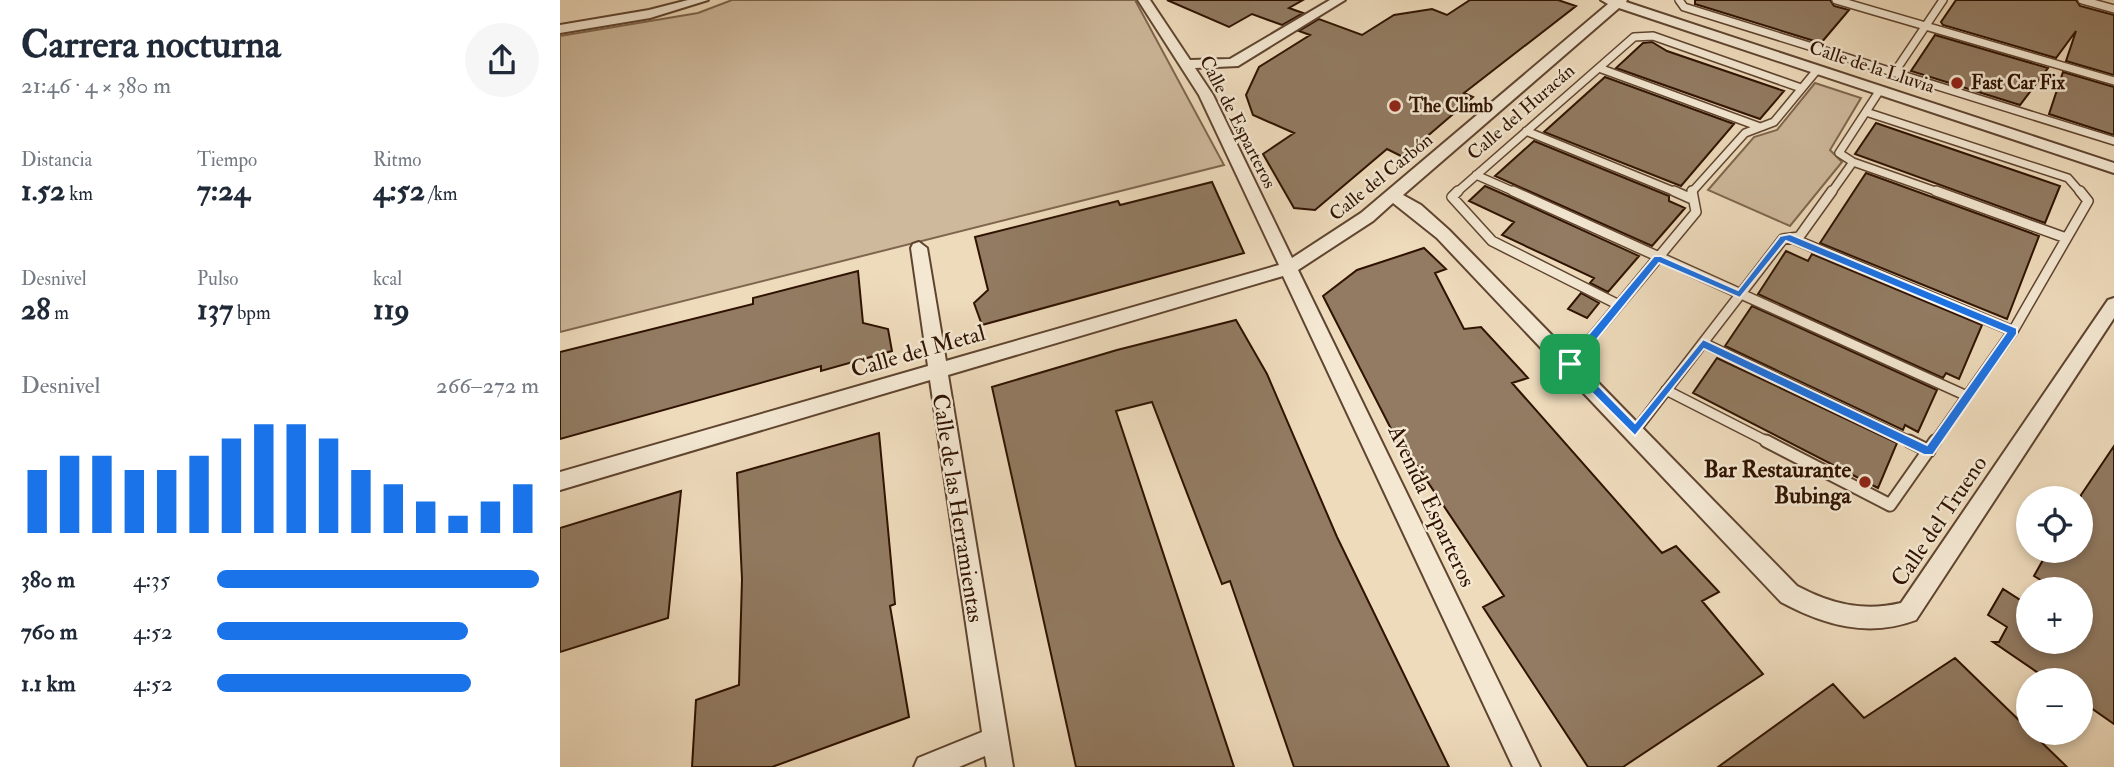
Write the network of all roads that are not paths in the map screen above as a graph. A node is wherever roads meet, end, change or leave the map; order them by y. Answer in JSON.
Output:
{"nodes":[{"id":1,"x":670,"y":0,"type":"edge"},
{"id":2,"x":702,"y":0,"type":"edge"},
{"id":3,"x":1144,"y":0,"type":"edge"},
{"id":4,"x":1339,"y":0,"type":"edge"},
{"id":5,"x":1679,"y":0,"type":"edge"},
{"id":6,"x":1836,"y":0,"type":"edge"},
{"id":7,"x":1943,"y":0,"type":"edge"},
{"id":8,"x":2082,"y":0,"type":"edge"},
{"id":9,"x":1615,"y":1,"type":"edge"},
{"id":10,"x":2114,"y":9,"type":"edge"},
{"id":11,"x":560,"y":21,"type":"edge"},
{"id":12,"x":1926,"y":26,"type":"junction"},
{"id":13,"x":560,"y":29,"type":"edge"},
{"id":14,"x":1233,"y":63,"type":"junction"},
{"id":15,"x":1188,"y":64,"type":"junction"},
{"id":16,"x":1599,"y":68,"type":"junction"},
{"id":17,"x":1817,"y":70,"type":"junction"},
{"id":18,"x":1894,"y":72,"type":"junction"},
{"id":19,"x":2114,"y":81,"type":"edge"},
{"id":20,"x":1213,"y":86,"type":"junction"},
{"id":21,"x":1801,"y":89,"type":"junction"},
{"id":22,"x":1880,"y":90,"type":"junction"},
{"id":23,"x":1866,"y":113,"type":"junction"},
{"id":24,"x":1760,"y":127,"type":"junction"},
{"id":25,"x":1526,"y":131,"type":"junction"},
{"id":26,"x":2114,"y":141,"type":"edge"},
{"id":27,"x":1853,"y":162,"type":"junction"},
{"id":28,"x":2114,"y":168,"type":"edge"},
{"id":29,"x":1476,"y":174,"type":"junction"},
{"id":30,"x":1392,"y":195,"type":"junction"},
{"id":31,"x":1692,"y":199,"type":"junction"},
{"id":32,"x":1790,"y":238,"type":"junction"},
{"id":33,"x":2066,"y":238,"type":"junction"},
{"id":34,"x":919,"y":248,"type":"dead end"},
{"id":35,"x":1657,"y":258,"type":"junction"},
{"id":36,"x":1289,"y":268,"type":"junction"},
{"id":37,"x":1740,"y":295,"type":"junction"},
{"id":38,"x":2114,"y":304,"type":"edge"},
{"id":39,"x":1619,"y":305,"type":"junction"},
{"id":40,"x":2013,"y":331,"type":"junction"},
{"id":41,"x":1703,"y":343,"type":"junction"},
{"id":42,"x":1570,"y":364,"type":"junction"},
{"id":43,"x":937,"y":371,"type":"junction"},
{"id":44,"x":1667,"y":390,"type":"junction"},
{"id":45,"x":1967,"y":396,"type":"junction"},
{"id":46,"x":1635,"y":431,"type":"junction"},
{"id":47,"x":1929,"y":451,"type":"junction"},
{"id":48,"x":560,"y":481,"type":"edge"},
{"id":49,"x":995,"y":739,"type":"junction"},
{"id":50,"x":927,"y":767,"type":"edge"},
{"id":51,"x":1000,"y":767,"type":"edge"},
{"id":52,"x":1527,"y":767,"type":"edge"}],
"edges":[{"from":1,"to":11,"type":"street"},
{"from":2,"to":13,"type":"street"},
{"from":3,"to":15,"type":"street","name":"Calle de Esparteros"},
{"from":4,"to":14,"type":"street"},
{"from":5,"to":18,"type":"lane"},
{"from":6,"to":12,"type":"lane"},
{"from":7,"to":12,"type":"lane"},
{"from":8,"to":10,"type":"lane"},
{"from":9,"to":17,"type":"street","name":"Calle de la Lluvia"},
{"from":9,"to":30,"type":"street","name":"Calle del Carbón"},
{"from":12,"to":18,"type":"lane"},
{"from":12,"to":19,"type":"lane"},
{"from":14,"to":15,"type":"street"},
{"from":14,"to":20,"type":"street"},
{"from":15,"to":20,"type":"street","name":"Calle de Esparteros"},
{"from":16,"to":21,"type":"lane","name":"Calle del Huracán"},
{"from":16,"to":24,"type":"lane"},
{"from":16,"to":25,"type":"lane","name":"Calle del Huracán"},
{"from":17,"to":21,"type":"lane"},
{"from":17,"to":22,"type":"street","name":"Calle de la Lluvia"},
{"from":18,"to":26,"type":"lane"},
{"from":20,"to":36,"type":"street","name":"Calle de Esparteros"},
{"from":21,"to":24,"type":"lane"},
{"from":22,"to":23,"type":"lane"},
{"from":22,"to":28,"type":"street","name":"Calle de la Lluvia"},
{"from":23,"to":27,"type":"lane"},
{"from":23,"to":33,"type":"lane"},
{"from":24,"to":31,"type":"lane"},
{"from":25,"to":29,"type":"lane","name":"Calle del Huracán"},
{"from":25,"to":31,"type":"lane"},
{"from":27,"to":32,"type":"lane"},
{"from":27,"to":33,"type":"lane"},
{"from":29,"to":35,"type":"lane"},
{"from":29,"to":39,"type":"lane","name":"Calle del Huracán"},
{"from":30,"to":36,"type":"street","name":"Calle del Carbón"},
{"from":30,"to":42,"type":"street","name":"Calle del Trueno"},
{"from":31,"to":35,"type":"lane"},
{"from":32,"to":37,"type":"lane"},
{"from":32,"to":40,"type":"lane"},
{"from":33,"to":40,"type":"lane"},
{"from":34,"to":43,"type":"street","name":"Calle de las Herramientas"},
{"from":35,"to":37,"type":"lane"},
{"from":35,"to":39,"type":"lane"},
{"from":36,"to":43,"type":"street","name":"Calle del Metal"},
{"from":36,"to":52,"type":"street","name":"Avenida Esparteros"},
{"from":37,"to":41,"type":"lane"},
{"from":37,"to":45,"type":"lane"},
{"from":38,"to":46,"type":"street","name":"Calle del Trueno"},
{"from":39,"to":42,"type":"lane"},
{"from":40,"to":45,"type":"lane"},
{"from":41,"to":44,"type":"lane"},
{"from":41,"to":47,"type":"lane"},
{"from":42,"to":46,"type":"street","name":"Calle del Trueno"},
{"from":43,"to":48,"type":"street","name":"Calle del Metal"},
{"from":43,"to":49,"type":"street","name":"Calle de las Herramientas"},
{"from":44,"to":46,"type":"lane"},
{"from":44,"to":47,"type":"lane"},
{"from":45,"to":47,"type":"lane"},
{"from":49,"to":50,"type":"street"},
{"from":49,"to":51,"type":"street","name":"Calle de las Herramientas"}]}
